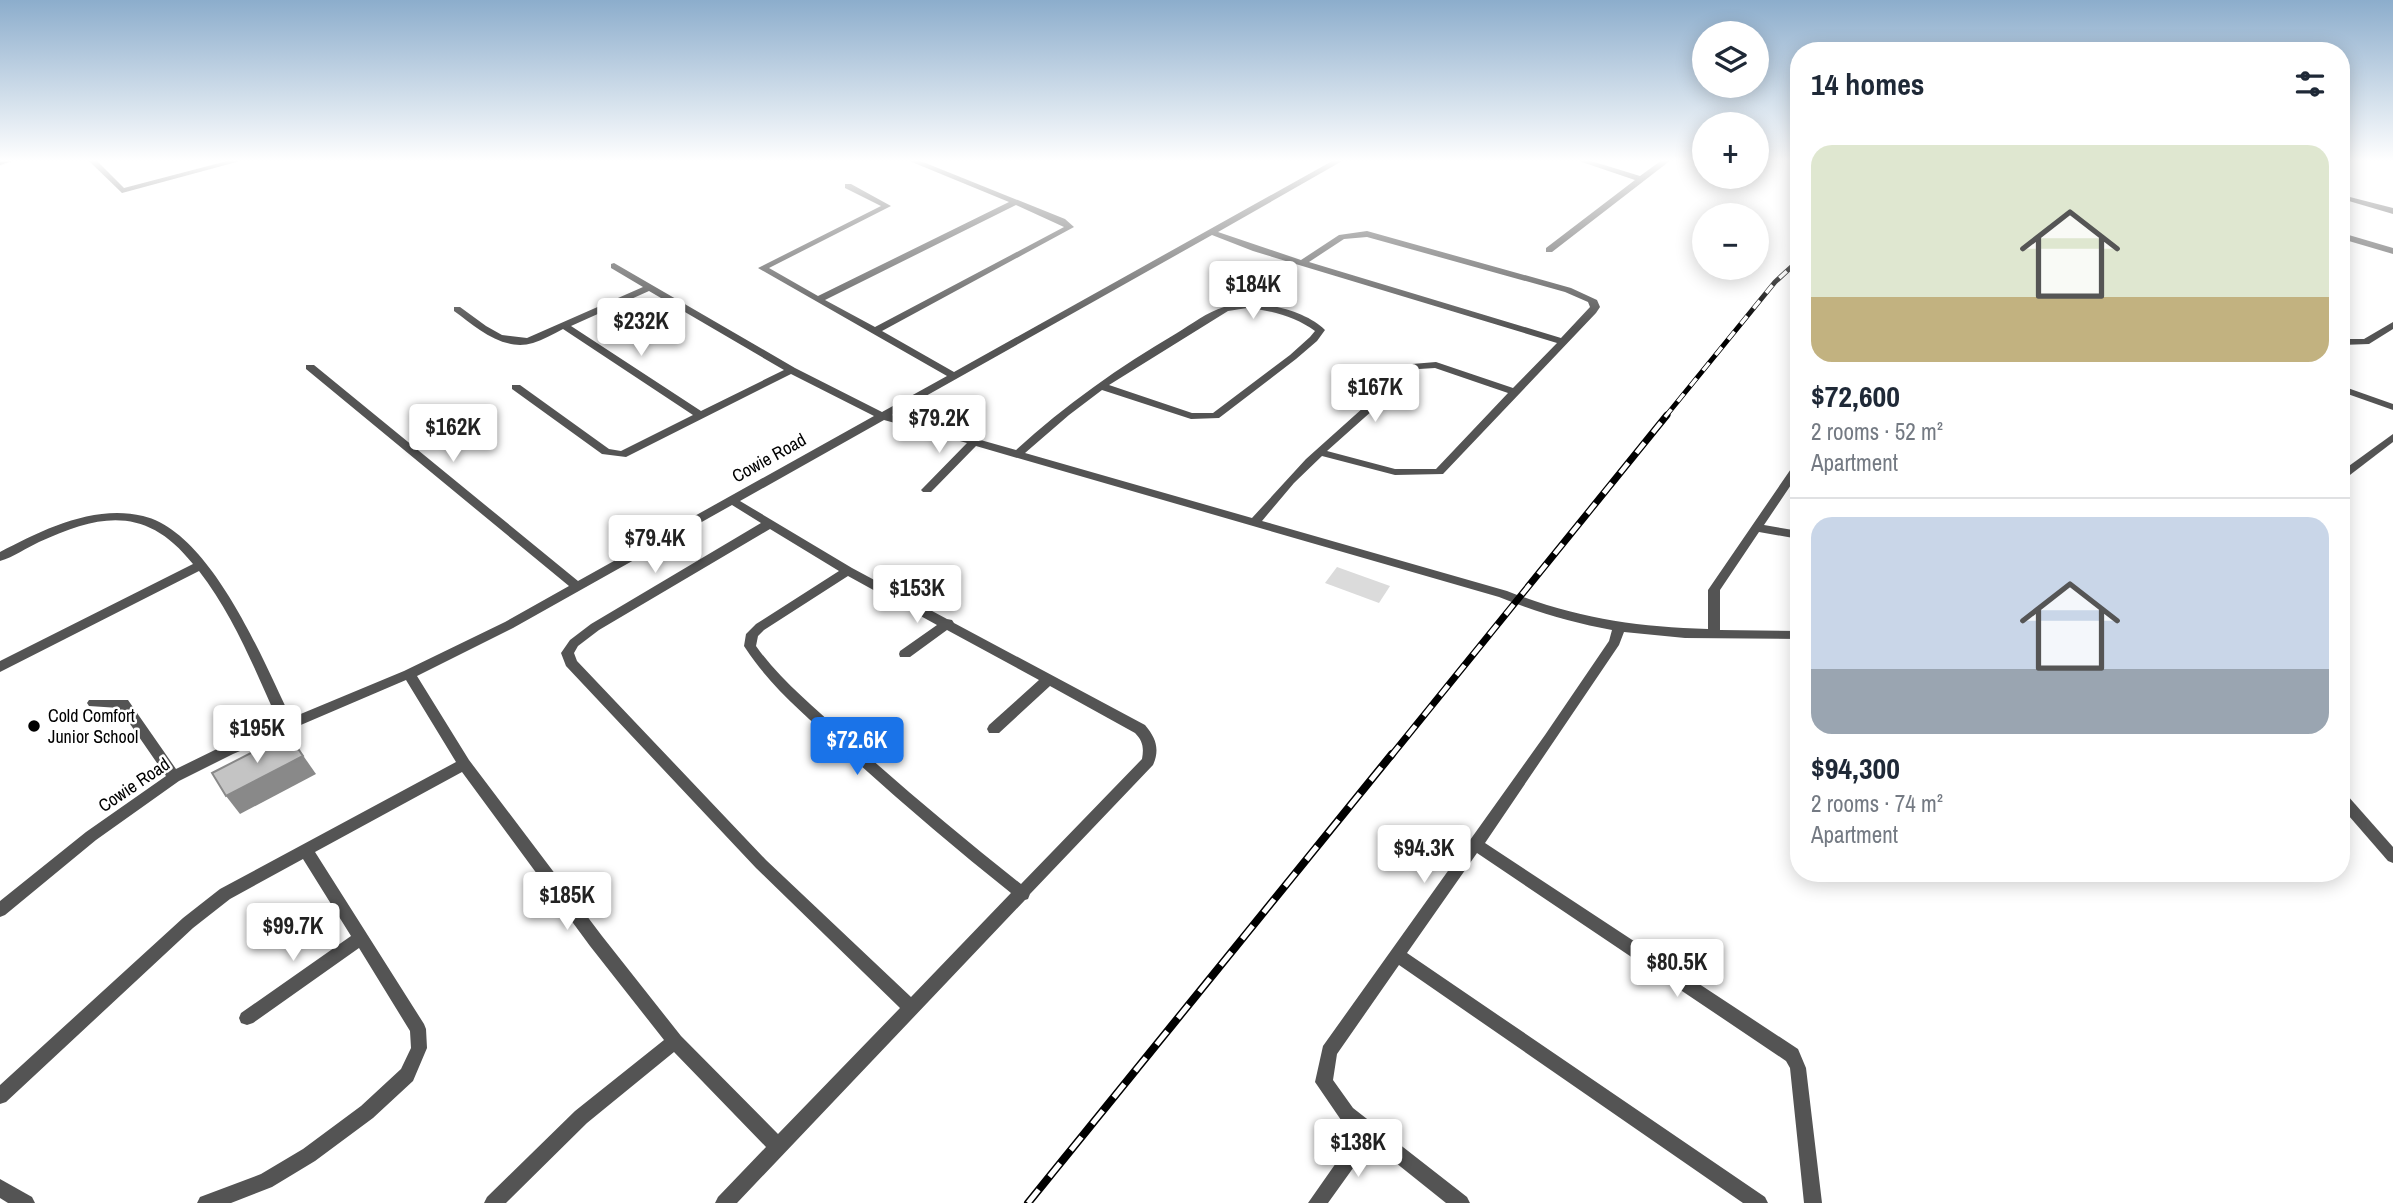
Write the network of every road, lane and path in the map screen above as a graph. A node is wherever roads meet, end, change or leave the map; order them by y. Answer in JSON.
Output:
{"nodes":[{"id":1,"x":867,"y":216,"type":"edge"},
{"id":2,"x":987,"y":216,"type":"edge"},
{"id":3,"x":1050,"y":216,"type":"edge"},
{"id":4,"x":1242,"y":216,"type":"edge"},
{"id":5,"x":1592,"y":216,"type":"edge"},
{"id":6,"x":1213,"y":233,"type":"junction"},
{"id":7,"x":2352,"y":239,"type":"edge"},
{"id":8,"x":1549,"y":250,"type":"dead end"},
{"id":9,"x":2393,"y":251,"type":"edge"},
{"id":10,"x":1302,"y":263,"type":"junction"},
{"id":11,"x":614,"y":266,"type":"dead end"},
{"id":12,"x":650,"y":287,"type":"junction"},
{"id":13,"x":819,"y":299,"type":"junction"},
{"id":14,"x":457,"y":309,"type":"dead end"},
{"id":15,"x":563,"y":325,"type":"junction"},
{"id":16,"x":2393,"y":325,"type":"edge"},
{"id":17,"x":877,"y":330,"type":"junction"},
{"id":18,"x":1563,"y":342,"type":"junction"},
{"id":19,"x":2350,"y":342,"type":"edge"},
{"id":20,"x":310,"y":367,"type":"dead end"},
{"id":21,"x":791,"y":370,"type":"junction"},
{"id":22,"x":953,"y":374,"type":"junction"},
{"id":23,"x":1101,"y":386,"type":"junction"},
{"id":24,"x":516,"y":387,"type":"dead end"},
{"id":25,"x":1514,"y":392,"type":"junction"},
{"id":26,"x":2350,"y":392,"type":"edge"},
{"id":27,"x":2393,"y":407,"type":"edge"},
{"id":28,"x":880,"y":415,"type":"junction"},
{"id":29,"x":702,"y":416,"type":"junction"},
{"id":30,"x":2393,"y":437,"type":"edge"},
{"id":31,"x":974,"y":442,"type":"junction"},
{"id":32,"x":1320,"y":452,"type":"junction"},
{"id":33,"x":1018,"y":454,"type":"junction"},
{"id":34,"x":2350,"y":470,"type":"edge"},
{"id":35,"x":1790,"y":478,"type":"edge"},
{"id":36,"x":927,"y":490,"type":"dead end"},
{"id":37,"x":731,"y":500,"type":"junction"},
{"id":38,"x":769,"y":524,"type":"junction"},
{"id":39,"x":1254,"y":524,"type":"junction"},
{"id":40,"x":1757,"y":528,"type":"junction"},
{"id":41,"x":1790,"y":534,"type":"edge"},
{"id":42,"x":0,"y":557,"type":"edge"},
{"id":43,"x":200,"y":566,"type":"junction"},
{"id":44,"x":849,"y":571,"type":"junction"},
{"id":45,"x":577,"y":586,"type":"junction"},
{"id":46,"x":948,"y":623,"type":"junction"},
{"id":47,"x":1619,"y":629,"type":"junction"},
{"id":48,"x":1714,"y":634,"type":"junction"},
{"id":49,"x":1790,"y":635,"type":"edge"},
{"id":50,"x":905,"y":654,"type":"dead end"},
{"id":51,"x":0,"y":667,"type":"edge"},
{"id":52,"x":410,"y":674,"type":"junction"},
{"id":53,"x":1049,"y":679,"type":"junction"},
{"id":54,"x":94,"y":703,"type":"dead end"},
{"id":55,"x":287,"y":725,"type":"junction"},
{"id":56,"x":994,"y":729,"type":"dead end"},
{"id":57,"x":464,"y":764,"type":"junction"},
{"id":58,"x":174,"y":777,"type":"junction"},
{"id":59,"x":2350,"y":808,"type":"edge"},
{"id":60,"x":1475,"y":844,"type":"junction"},
{"id":61,"x":305,"y":849,"type":"junction"},
{"id":62,"x":2393,"y":858,"type":"edge"},
{"id":63,"x":1023,"y":894,"type":"junction"},
{"id":64,"x":0,"y":910,"type":"edge"},
{"id":65,"x":360,"y":939,"type":"junction"},
{"id":66,"x":1397,"y":955,"type":"junction"},
{"id":67,"x":911,"y":1008,"type":"junction"},
{"id":68,"x":247,"y":1017,"type":"dead end"},
{"id":69,"x":675,"y":1041,"type":"junction"},
{"id":70,"x":0,"y":1096,"type":"edge"},
{"id":71,"x":1369,"y":1131,"type":"junction"},
{"id":72,"x":778,"y":1147,"type":"junction"},
{"id":73,"x":0,"y":1188,"type":"edge"},
{"id":74,"x":26,"y":1203,"type":"edge"},
{"id":75,"x":206,"y":1203,"type":"edge"},
{"id":76,"x":494,"y":1203,"type":"edge"},
{"id":77,"x":724,"y":1203,"type":"edge"},
{"id":78,"x":1317,"y":1203,"type":"edge"},
{"id":79,"x":1461,"y":1203,"type":"edge"},
{"id":80,"x":1759,"y":1203,"type":"edge"},
{"id":81,"x":1812,"y":1203,"type":"edge"}],
"edges":[{"from":1,"to":13,"type":"street"},
{"from":2,"to":13,"type":"street"},
{"from":3,"to":17,"type":"street"},
{"from":4,"to":6,"type":"street","name":"Cowie Road"},
{"from":5,"to":8,"type":"street"},
{"from":6,"to":10,"type":"street"},
{"from":6,"to":22,"type":"street","name":"Cowie Road"},
{"from":7,"to":9,"type":"street"},
{"from":10,"to":18,"type":"street"},
{"from":10,"to":18,"type":"street"},
{"from":11,"to":12,"type":"street"},
{"from":12,"to":15,"type":"street"},
{"from":12,"to":21,"type":"street"},
{"from":13,"to":17,"type":"street"},
{"from":14,"to":15,"type":"street"},
{"from":15,"to":29,"type":"street"},
{"from":16,"to":19,"type":"street"},
{"from":17,"to":22,"type":"street"},
{"from":18,"to":25,"type":"street"},
{"from":20,"to":45,"type":"street"},
{"from":21,"to":28,"type":"street"},
{"from":21,"to":29,"type":"street"},
{"from":22,"to":28,"type":"street","name":"Cowie Road"},
{"from":23,"to":23,"type":"street"},
{"from":23,"to":33,"type":"street"},
{"from":24,"to":29,"type":"street"},
{"from":25,"to":32,"type":"street"},
{"from":25,"to":32,"type":"street"},
{"from":26,"to":27,"type":"street"},
{"from":28,"to":31,"type":"street"},
{"from":28,"to":37,"type":"street","name":"Cowie Road"},
{"from":30,"to":34,"type":"street"},
{"from":31,"to":33,"type":"street"},
{"from":31,"to":36,"type":"street"},
{"from":32,"to":39,"type":"street"},
{"from":33,"to":39,"type":"street"},
{"from":35,"to":40,"type":"street"},
{"from":37,"to":38,"type":"street"},
{"from":37,"to":45,"type":"street","name":"Cowie Road"},
{"from":38,"to":44,"type":"street"},
{"from":38,"to":67,"type":"street"},
{"from":39,"to":47,"type":"street"},
{"from":40,"to":41,"type":"street"},
{"from":40,"to":48,"type":"street"},
{"from":42,"to":43,"type":"street"},
{"from":43,"to":51,"type":"street"},
{"from":43,"to":55,"type":"street"},
{"from":44,"to":46,"type":"street"},
{"from":44,"to":63,"type":"street"},
{"from":45,"to":52,"type":"street","name":"Cowie Road"},
{"from":46,"to":50,"type":"street"},
{"from":46,"to":53,"type":"street"},
{"from":47,"to":48,"type":"street"},
{"from":47,"to":60,"type":"street"},
{"from":48,"to":49,"type":"street"},
{"from":52,"to":55,"type":"street","name":"Cowie Road"},
{"from":52,"to":57,"type":"street"},
{"from":53,"to":56,"type":"street"},
{"from":53,"to":63,"type":"street"},
{"from":54,"to":58,"type":"street"},
{"from":55,"to":58,"type":"street","name":"Cowie Road"},
{"from":57,"to":61,"type":"street"},
{"from":57,"to":69,"type":"street"},
{"from":58,"to":64,"type":"street","name":"Cowie Road"},
{"from":59,"to":62,"type":"street"},
{"from":60,"to":66,"type":"street"},
{"from":60,"to":81,"type":"street"},
{"from":61,"to":65,"type":"street"},
{"from":61,"to":70,"type":"street"},
{"from":63,"to":67,"type":"street"},
{"from":65,"to":68,"type":"street"},
{"from":65,"to":75,"type":"street"},
{"from":66,"to":71,"type":"street"},
{"from":66,"to":80,"type":"street"},
{"from":67,"to":72,"type":"street"},
{"from":69,"to":72,"type":"street"},
{"from":69,"to":76,"type":"street"},
{"from":71,"to":78,"type":"street"},
{"from":71,"to":79,"type":"street"},
{"from":72,"to":77,"type":"street"},
{"from":73,"to":74,"type":"street"}]}
